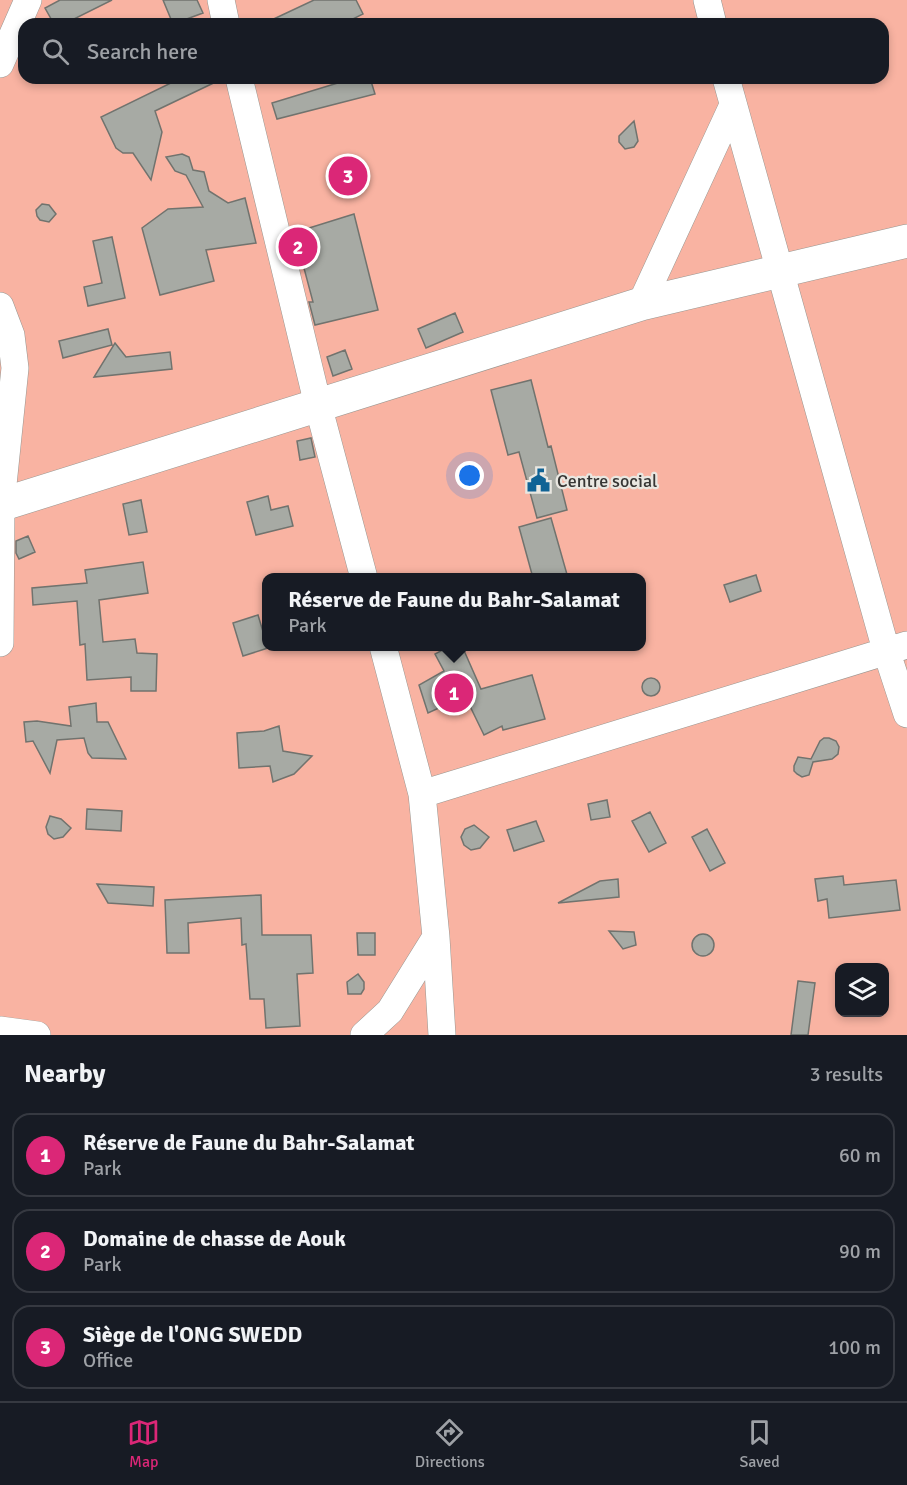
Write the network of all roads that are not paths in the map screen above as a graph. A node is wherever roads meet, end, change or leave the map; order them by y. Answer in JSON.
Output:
{"nodes":[{"id":1,"x":28,"y":0,"type":"edge"},
{"id":2,"x":220,"y":0,"type":"edge"},
{"id":3,"x":708,"y":0,"type":"edge"},
{"id":4,"x":20,"y":18,"type":"edge"},
{"id":5,"x":224,"y":18,"type":"edge"},
{"id":6,"x":712,"y":18,"type":"edge"},
{"id":7,"x":18,"y":23,"type":"edge"},
{"id":8,"x":0,"y":64,"type":"edge"},
{"id":9,"x":240,"y":84,"type":"edge"},
{"id":10,"x":728,"y":84,"type":"edge"},
{"id":11,"x":733,"y":105,"type":"junction"},
{"id":12,"x":907,"y":241,"type":"edge"},
{"id":13,"x":781,"y":272,"type":"junction"},
{"id":14,"x":641,"y":304,"type":"junction"},
{"id":15,"x":0,"y":306,"type":"edge"},
{"id":16,"x":318,"y":405,"type":"junction"},
{"id":17,"x":1,"y":505,"type":"edge"},
{"id":18,"x":363,"y":573,"type":"edge"},
{"id":19,"x":0,"y":643,"type":"edge"},
{"id":20,"x":897,"y":648,"type":"edge"},
{"id":21,"x":384,"y":651,"type":"edge"},
{"id":22,"x":907,"y":714,"type":"edge"},
{"id":23,"x":422,"y":794,"type":"junction"},
{"id":24,"x":436,"y":937,"type":"junction"},
{"id":25,"x":0,"y":1030,"type":"edge"},
{"id":26,"x":37,"y":1035,"type":"edge"},
{"id":27,"x":364,"y":1035,"type":"edge"},
{"id":28,"x":442,"y":1035,"type":"edge"}],
"edges":[{"from":1,"to":4,"type":"street"},
{"from":2,"to":5,"type":"street"},
{"from":3,"to":6,"type":"street"},
{"from":7,"to":8,"type":"street"},
{"from":9,"to":16,"type":"street"},
{"from":10,"to":11,"type":"street"},
{"from":11,"to":13,"type":"street"},
{"from":11,"to":14,"type":"street"},
{"from":12,"to":13,"type":"main road"},
{"from":13,"to":14,"type":"main road"},
{"from":13,"to":20,"type":"street"},
{"from":14,"to":16,"type":"main road"},
{"from":15,"to":17,"type":"street"},
{"from":16,"to":17,"type":"main road"},
{"from":16,"to":18,"type":"street"},
{"from":17,"to":19,"type":"street"},
{"from":20,"to":22,"type":"street"},
{"from":20,"to":23,"type":"street"},
{"from":21,"to":23,"type":"street"},
{"from":23,"to":24,"type":"street"},
{"from":24,"to":27,"type":"street"},
{"from":24,"to":28,"type":"street"},
{"from":25,"to":26,"type":"street"}]}
